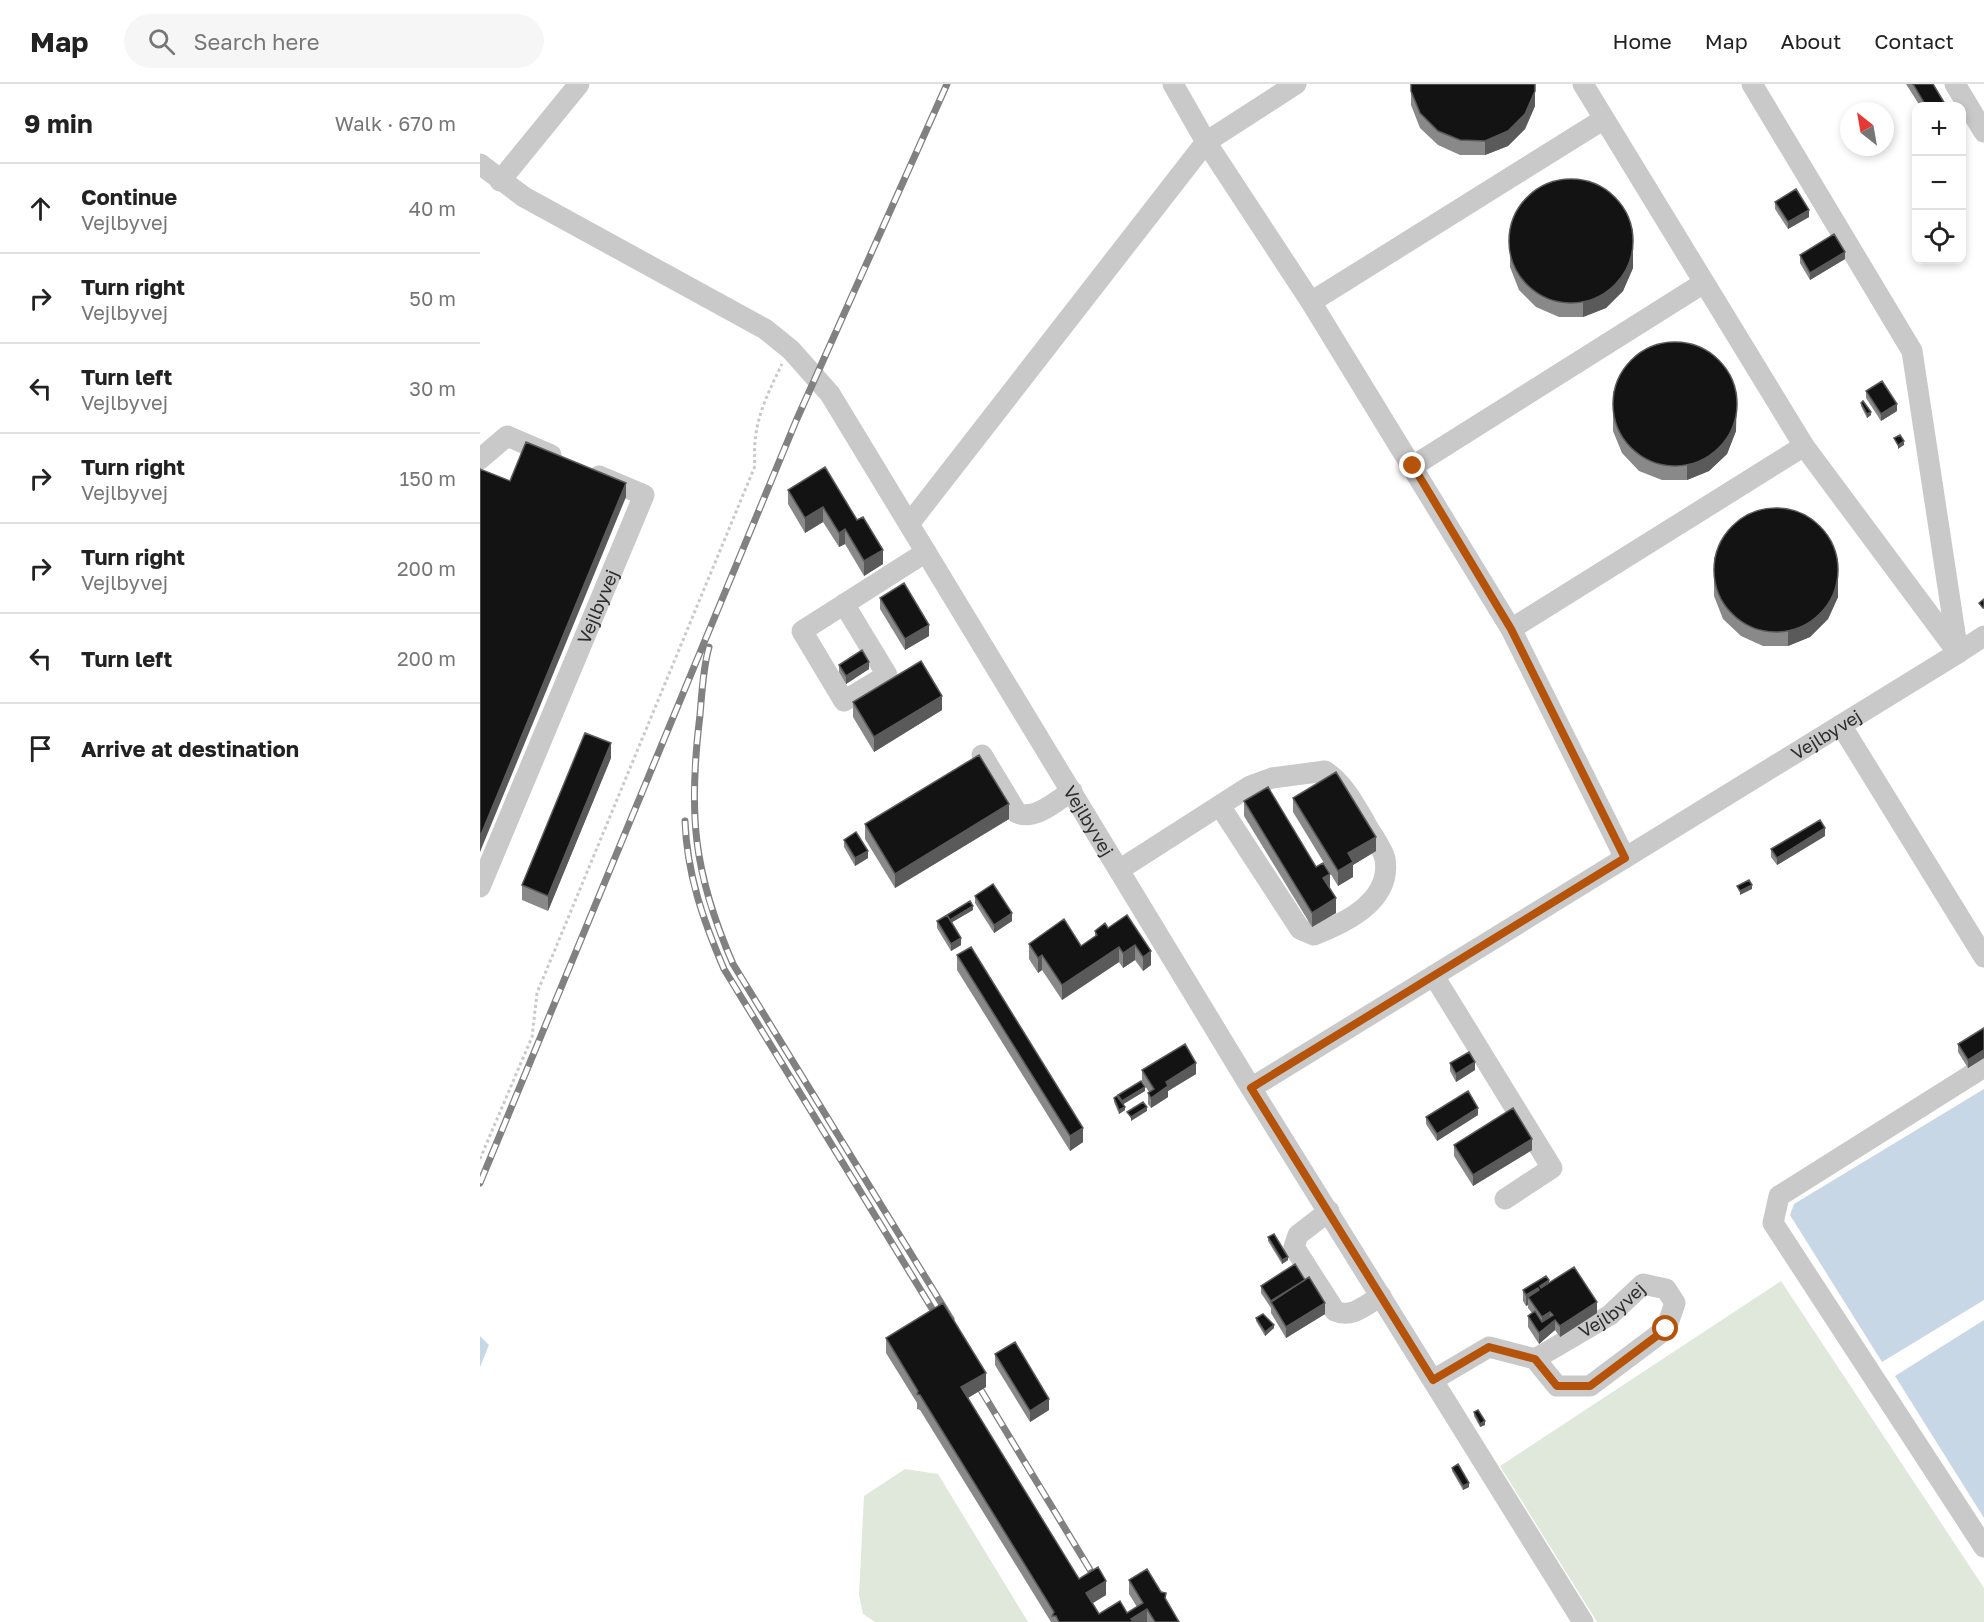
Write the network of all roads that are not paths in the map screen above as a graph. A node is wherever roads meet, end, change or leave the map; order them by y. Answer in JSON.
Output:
{"nodes":[{"id":1,"x":579,"y":84,"type":"edge"},
{"id":2,"x":1173,"y":84,"type":"edge"},
{"id":3,"x":1296,"y":84,"type":"edge"},
{"id":4,"x":1583,"y":84,"type":"edge"},
{"id":5,"x":1752,"y":84,"type":"edge"},
{"id":6,"x":1954,"y":84,"type":"edge"},
{"id":7,"x":1604,"y":119,"type":"junction"},
{"id":8,"x":1982,"y":122,"type":"edge"},
{"id":9,"x":1206,"y":142,"type":"junction"},
{"id":10,"x":480,"y":164,"type":"edge"},
{"id":11,"x":500,"y":181,"type":"junction"},
{"id":12,"x":1702,"y":284,"type":"junction"},
{"id":13,"x":1311,"y":302,"type":"junction"},
{"id":14,"x":1804,"y":446,"type":"junction"},
{"id":15,"x":480,"y":459,"type":"edge"},
{"id":16,"x":1413,"y":466,"type":"junction"},
{"id":17,"x":909,"y":524,"type":"junction"},
{"id":18,"x":926,"y":552,"type":"junction"},
{"id":19,"x":844,"y":604,"type":"junction"},
{"id":20,"x":1511,"y":629,"type":"junction"},
{"id":21,"x":1984,"y":636,"type":"edge"},
{"id":22,"x":1958,"y":653,"type":"junction"},
{"id":23,"x":1841,"y":725,"type":"junction"},
{"id":24,"x":982,"y":755,"type":"edge"},
{"id":25,"x":1072,"y":791,"type":"junction"},
{"id":26,"x":1220,"y":806,"type":"junction"},
{"id":27,"x":1625,"y":858,"type":"junction"},
{"id":28,"x":1119,"y":870,"type":"junction"},
{"id":29,"x":480,"y":887,"type":"edge"},
{"id":30,"x":1984,"y":957,"type":"edge"},
{"id":31,"x":1434,"y":976,"type":"junction"},
{"id":32,"x":1984,"y":1067,"type":"edge"},
{"id":33,"x":1251,"y":1088,"type":"junction"},
{"id":34,"x":1504,"y":1199,"type":"dead end"},
{"id":35,"x":1329,"y":1211,"type":"junction"},
{"id":36,"x":1382,"y":1296,"type":"junction"},
{"id":37,"x":1535,"y":1359,"type":"junction"},
{"id":38,"x":1433,"y":1380,"type":"junction"},
{"id":39,"x":1984,"y":1547,"type":"edge"},
{"id":40,"x":1583,"y":1622,"type":"edge"}],
"edges":[{"from":1,"to":11,"type":"street"},
{"from":2,"to":9,"type":"street"},
{"from":3,"to":9,"type":"street"},
{"from":4,"to":7,"type":"street"},
{"from":5,"to":22,"type":"street"},
{"from":6,"to":8,"type":"street"},
{"from":7,"to":12,"type":"street"},
{"from":7,"to":13,"type":"street"},
{"from":9,"to":13,"type":"street"},
{"from":9,"to":17,"type":"street"},
{"from":10,"to":11,"type":"street","name":"Vejlbyvej"},
{"from":11,"to":17,"type":"street","name":"Vejlbyvej"},
{"from":12,"to":14,"type":"street"},
{"from":12,"to":16,"type":"street"},
{"from":13,"to":16,"type":"street"},
{"from":14,"to":20,"type":"street"},
{"from":14,"to":22,"type":"street"},
{"from":15,"to":29,"type":"street","name":"Vejlbyvej"},
{"from":16,"to":20,"type":"street"},
{"from":17,"to":18,"type":"street","name":"Vejlbyvej"},
{"from":18,"to":19,"type":"street"},
{"from":18,"to":25,"type":"street","name":"Vejlbyvej"},
{"from":19,"to":19,"type":"street"},
{"from":20,"to":27,"type":"street"},
{"from":21,"to":22,"type":"street","name":"Vejlbyvej"},
{"from":22,"to":23,"type":"street","name":"Vejlbyvej"},
{"from":23,"to":27,"type":"street","name":"Vejlbyvej"},
{"from":23,"to":30,"type":"street"},
{"from":24,"to":25,"type":"street"},
{"from":25,"to":28,"type":"street","name":"Vejlbyvej"},
{"from":26,"to":26,"type":"street"},
{"from":26,"to":28,"type":"street"},
{"from":27,"to":31,"type":"street","name":"Vejlbyvej"},
{"from":28,"to":33,"type":"street","name":"Vejlbyvej"},
{"from":31,"to":33,"type":"street","name":"Vejlbyvej"},
{"from":31,"to":34,"type":"street"},
{"from":32,"to":39,"type":"street"},
{"from":33,"to":35,"type":"street","name":"Vejlbyvej"},
{"from":35,"to":36,"type":"street","name":"Vejlbyvej"},
{"from":35,"to":36,"type":"street"},
{"from":36,"to":38,"type":"street","name":"Vejlbyvej"},
{"from":37,"to":37,"type":"street","name":"Vejlbyvej"},
{"from":37,"to":38,"type":"street"},
{"from":38,"to":40,"type":"street","name":"Vejlbyvej"}]}
